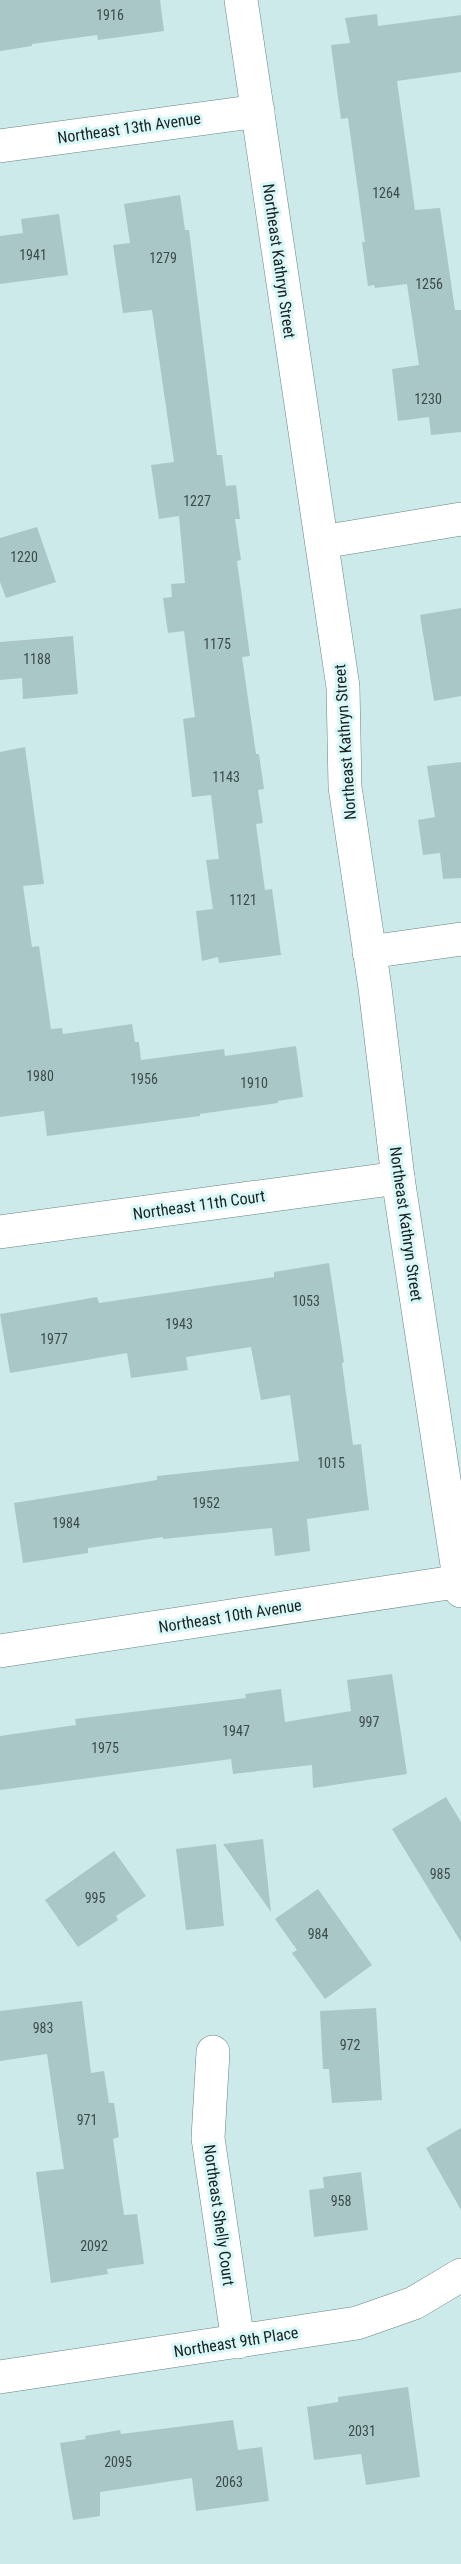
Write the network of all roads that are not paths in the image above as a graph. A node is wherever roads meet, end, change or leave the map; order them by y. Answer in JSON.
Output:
{"nodes":[{"id":1,"x":241,"y":0,"type":"edge"},
{"id":2,"x":258,"y":111,"type":"junction"},
{"id":3,"x":0,"y":146,"type":"edge"},
{"id":4,"x":461,"y":519,"type":"edge"},
{"id":5,"x":322,"y":542,"type":"junction"},
{"id":6,"x":461,"y":939,"type":"edge"},
{"id":7,"x":369,"y":951,"type":"junction"},
{"id":8,"x":398,"y":1178,"type":"junction"},
{"id":9,"x":0,"y":1232,"type":"edge"},
{"id":10,"x":460,"y":1584,"type":"edge"},
{"id":11,"x":0,"y":1651,"type":"edge"},
{"id":12,"x":213,"y":2052,"type":"dead end"},
{"id":13,"x":461,"y":2275,"type":"edge"},
{"id":14,"x":238,"y":2342,"type":"junction"},
{"id":15,"x":0,"y":2377,"type":"edge"}],
"edges":[{"from":1,"to":2,"type":"street","name":"Northeast Kathryn Street"},
{"from":2,"to":3,"type":"street","name":"Northeast 13th Avenue"},
{"from":2,"to":5,"type":"street","name":"Northeast Kathryn Street"},
{"from":4,"to":5,"type":"street"},
{"from":5,"to":7,"type":"street","name":"Northeast Kathryn Street"},
{"from":6,"to":7,"type":"street"},
{"from":7,"to":8,"type":"street","name":"Northeast Kathryn Street"},
{"from":8,"to":9,"type":"street","name":"Northeast 11th Court"},
{"from":8,"to":10,"type":"street","name":"Northeast Kathryn Street"},
{"from":10,"to":11,"type":"street","name":"Northeast 10th Avenue"},
{"from":12,"to":14,"type":"street","name":"Northeast Shelly Court"},
{"from":13,"to":14,"type":"street","name":"Northeast 9th Place"},
{"from":14,"to":15,"type":"street","name":"Northeast 9th Place"}]}
